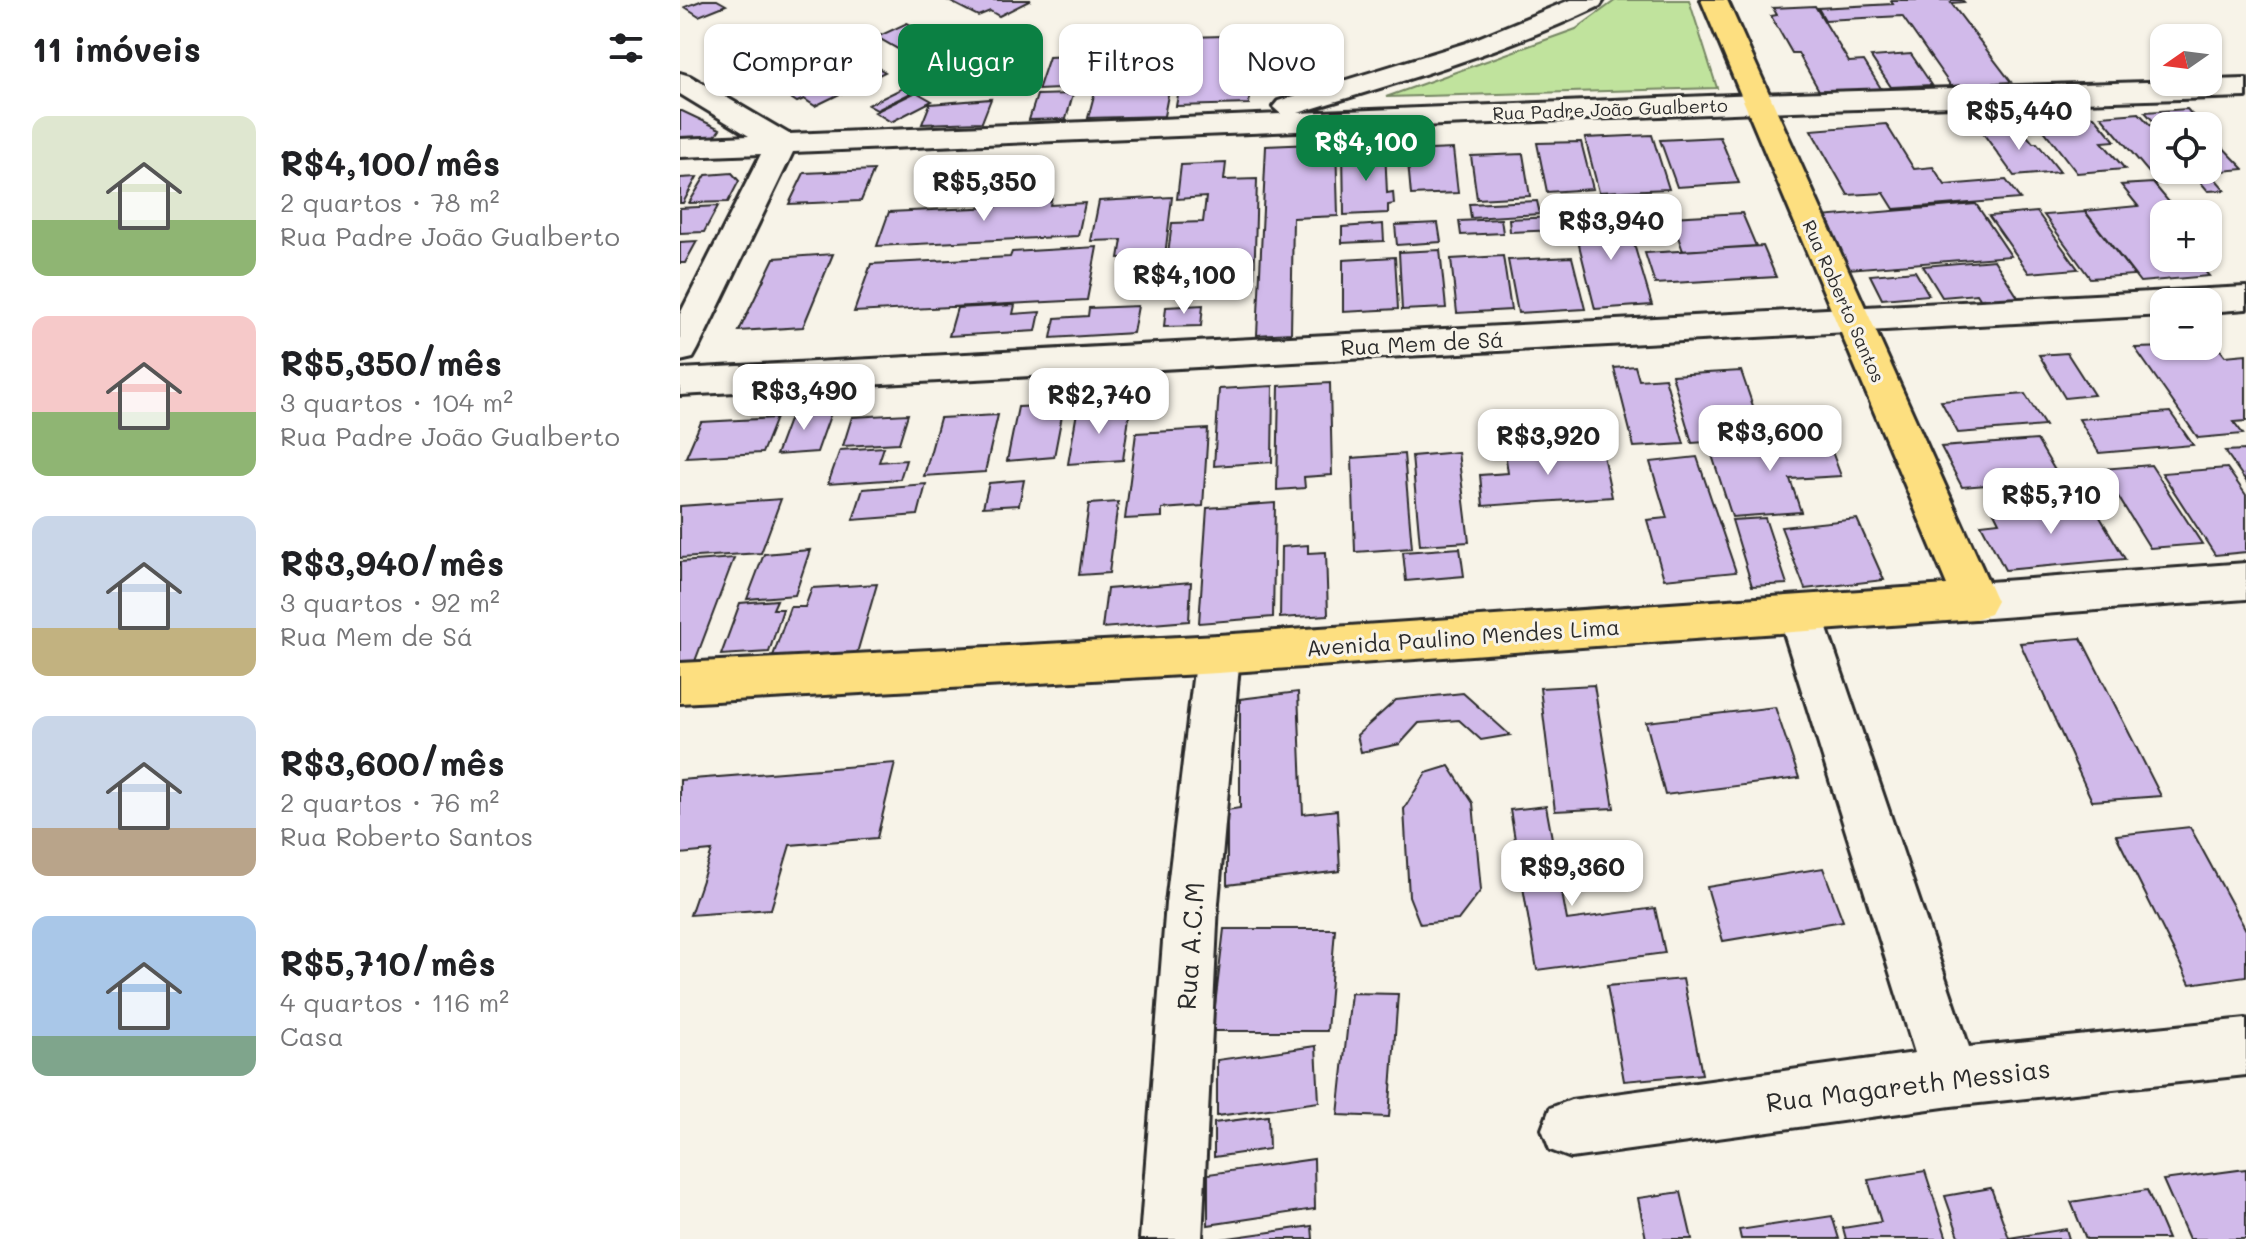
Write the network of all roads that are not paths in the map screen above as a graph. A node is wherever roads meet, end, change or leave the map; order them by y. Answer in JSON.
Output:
{"nodes":[{"id":1,"x":1591,"y":0,"type":"edge"},
{"id":2,"x":1714,"y":0,"type":"edge"},
{"id":3,"x":680,"y":82,"type":"edge"},
{"id":4,"x":2246,"y":88,"type":"edge"},
{"id":5,"x":1757,"y":103,"type":"junction"},
{"id":6,"x":1233,"y":124,"type":"junction"},
{"id":7,"x":782,"y":143,"type":"junction"},
{"id":8,"x":680,"y":148,"type":"edge"},
{"id":9,"x":2246,"y":298,"type":"edge"},
{"id":10,"x":2222,"y":299,"type":"edge"},
{"id":11,"x":2150,"y":304,"type":"edge"},
{"id":12,"x":1852,"y":320,"type":"junction"},
{"id":13,"x":680,"y":349,"type":"edge"},
{"id":14,"x":680,"y":382,"type":"edge"},
{"id":15,"x":2246,"y":581,"type":"edge"},
{"id":16,"x":1975,"y":601,"type":"junction"},
{"id":17,"x":1800,"y":614,"type":"junction"},
{"id":18,"x":1218,"y":654,"type":"junction"},
{"id":19,"x":680,"y":683,"type":"edge"},
{"id":20,"x":2246,"y":1047,"type":"edge"},
{"id":21,"x":1951,"y":1077,"type":"junction"},
{"id":22,"x":1571,"y":1129,"type":"dead end"},
{"id":23,"x":1171,"y":1239,"type":"edge"}],
"edges":[{"from":1,"to":6,"type":"street"},
{"from":2,"to":5,"type":"main road","name":"Rua Roberto Santos"},
{"from":3,"to":7,"type":"street"},
{"from":4,"to":5,"type":"street","name":"Rua Padre João Gualberto"},
{"from":5,"to":6,"type":"street","name":"Rua Padre João Gualberto"},
{"from":5,"to":12,"type":"main road","name":"Rua Roberto Santos"},
{"from":6,"to":7,"type":"street","name":"Rua Padre João Gualberto"},
{"from":7,"to":8,"type":"street","name":"Rua Padre João Gualberto"},
{"from":7,"to":13,"type":"street"},
{"from":9,"to":10,"type":"street"},
{"from":11,"to":12,"type":"street","name":"Rua Mem de Sá"},
{"from":12,"to":14,"type":"street","name":"Rua Mem de Sá"},
{"from":12,"to":16,"type":"main road","name":"Rua Roberto Santos"},
{"from":15,"to":16,"type":"street","name":"Avenida Paulino Mendes Lima"},
{"from":16,"to":17,"type":"main road","name":"Avenida Paulino Mendes Lima"},
{"from":17,"to":18,"type":"main road","name":"Avenida Paulino Mendes Lima"},
{"from":17,"to":21,"type":"street"},
{"from":18,"to":19,"type":"main road","name":"Avenida Paulino Mendes Lima"},
{"from":18,"to":23,"type":"street","name":"Rua A.C.M"},
{"from":20,"to":21,"type":"street","name":"Rua Magareth Messias"},
{"from":21,"to":22,"type":"street","name":"Rua Magareth Messias"}]}
